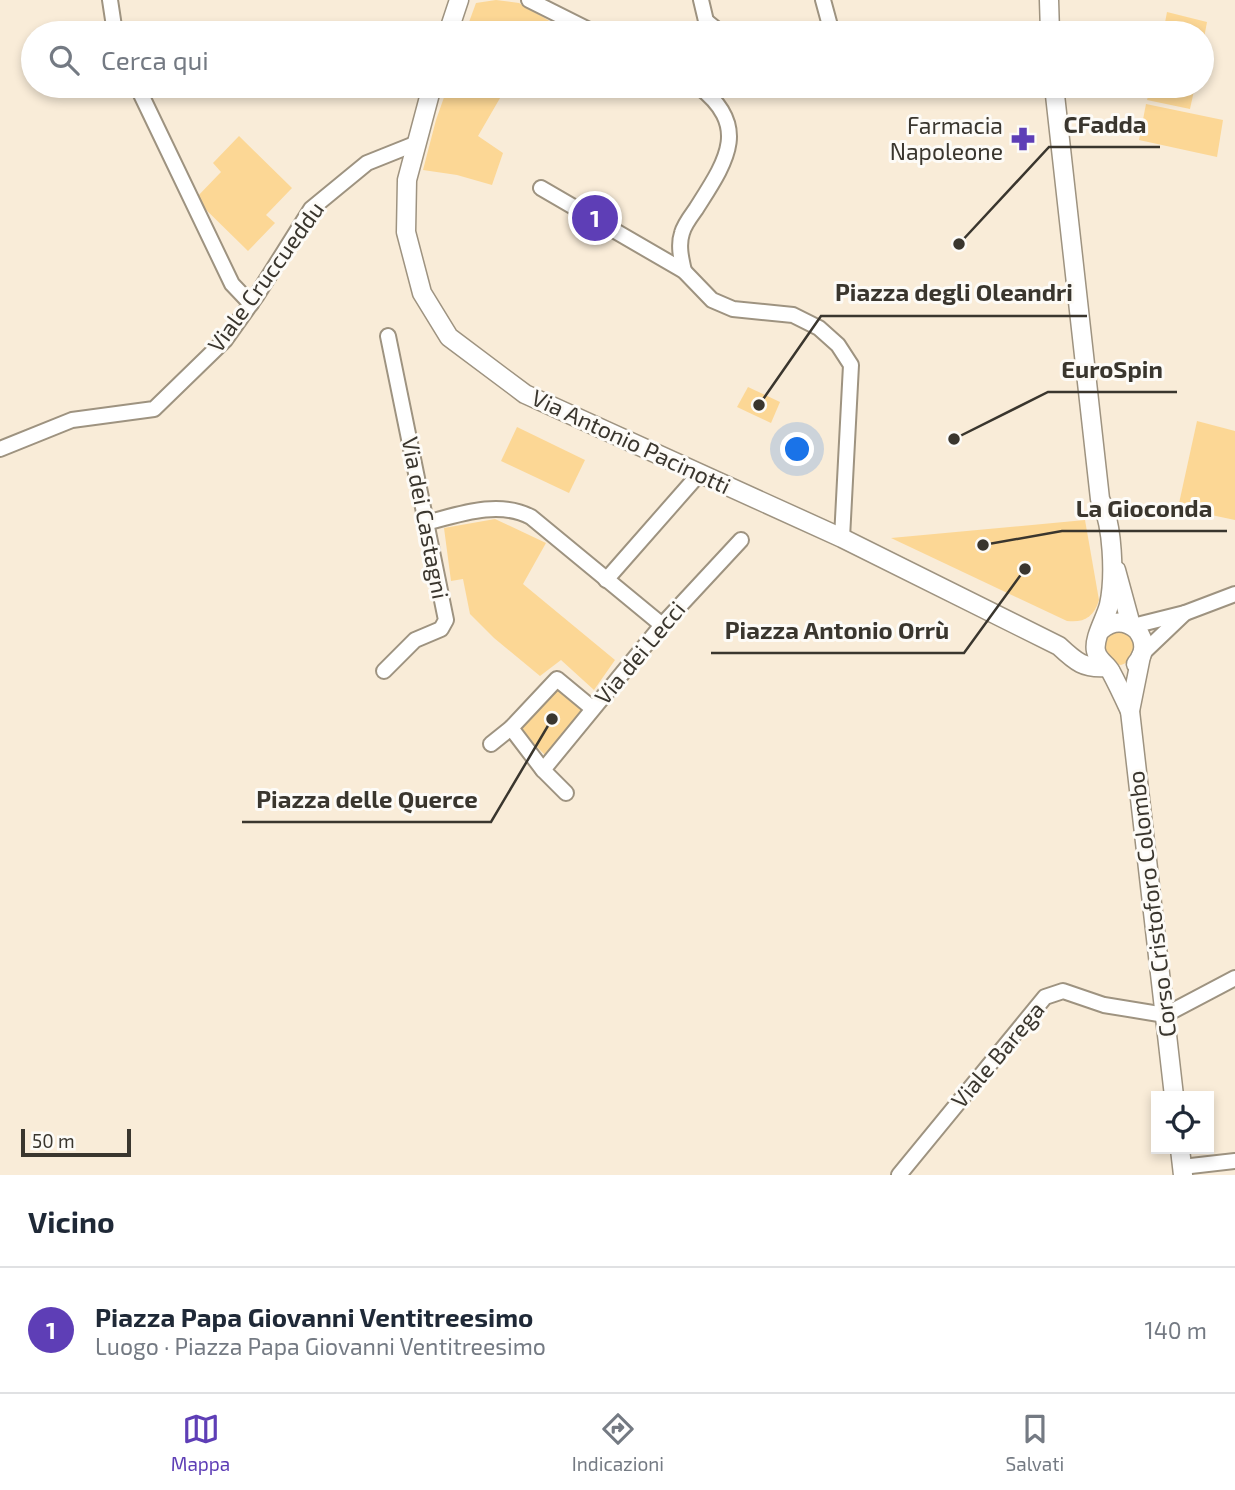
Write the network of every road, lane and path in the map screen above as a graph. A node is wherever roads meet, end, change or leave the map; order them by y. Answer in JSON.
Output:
{"nodes":[{"id":1,"x":110,"y":0,"type":"edge"},
{"id":2,"x":459,"y":0,"type":"edge"},
{"id":3,"x":529,"y":0,"type":"edge"},
{"id":4,"x":701,"y":0,"type":"edge"},
{"id":5,"x":823,"y":0,"type":"edge"},
{"id":6,"x":113,"y":21,"type":"edge"},
{"id":7,"x":452,"y":21,"type":"edge"},
{"id":8,"x":571,"y":21,"type":"edge"},
{"id":9,"x":705,"y":21,"type":"edge"},
{"id":10,"x":829,"y":21,"type":"edge"},
{"id":11,"x":144,"y":98,"type":"edge"},
{"id":12,"x":429,"y":98,"type":"edge"},
{"id":13,"x":712,"y":98,"type":"edge"},
{"id":14,"x":1055,"y":98,"type":"edge"},
{"id":15,"x":1064,"y":98,"type":"edge"},
{"id":16,"x":417,"y":142,"type":"junction"},
{"id":17,"x":541,"y":188,"type":"dead end"},
{"id":18,"x":684,"y":271,"type":"junction"},
{"id":19,"x":251,"y":304,"type":"junction"},
{"id":20,"x":388,"y":336,"type":"dead end"},
{"id":21,"x":0,"y":449,"type":"edge"},
{"id":22,"x":700,"y":473,"type":"junction"},
{"id":23,"x":1107,"y":513,"type":"junction"},
{"id":24,"x":426,"y":523,"type":"junction"},
{"id":25,"x":842,"y":538,"type":"junction"},
{"id":26,"x":741,"y":540,"type":"dead end"},
{"id":27,"x":1111,"y":554,"type":"junction"},
{"id":28,"x":606,"y":580,"type":"junction"},
{"id":29,"x":1235,"y":594,"type":"edge"},
{"id":30,"x":1185,"y":613,"type":"junction"},
{"id":31,"x":662,"y":625,"type":"junction"},
{"id":32,"x":1132,"y":625,"type":"junction"},
{"id":33,"x":1099,"y":633,"type":"junction"},
{"id":34,"x":1059,"y":646,"type":"junction"},
{"id":35,"x":1142,"y":655,"type":"junction"},
{"id":36,"x":1108,"y":667,"type":"junction"},
{"id":37,"x":384,"y":671,"type":"dead end"},
{"id":38,"x":592,"y":708,"type":"junction"},
{"id":39,"x":1130,"y":711,"type":"junction"},
{"id":40,"x":511,"y":728,"type":"junction"},
{"id":41,"x":491,"y":744,"type":"dead end"},
{"id":42,"x":543,"y":770,"type":"junction"},
{"id":43,"x":566,"y":793,"type":"dead end"},
{"id":44,"x":1235,"y":978,"type":"edge"},
{"id":45,"x":1165,"y":1015,"type":"junction"},
{"id":46,"x":1173,"y":1091,"type":"edge"},
{"id":47,"x":1235,"y":1161,"type":"edge"},
{"id":48,"x":1182,"y":1171,"type":"edge"},
{"id":49,"x":899,"y":1175,"type":"edge"}],
"edges":[{"from":1,"to":6,"type":"street"},
{"from":2,"to":7,"type":"street"},
{"from":3,"to":8,"type":"street"},
{"from":4,"to":9,"type":"street"},
{"from":5,"to":10,"type":"street"},
{"from":11,"to":19,"type":"street"},
{"from":12,"to":16,"type":"street","name":"Via Antonio Pacinotti"},
{"from":13,"to":18,"type":"street"},
{"from":14,"to":23,"type":"street"},
{"from":15,"to":23,"type":"street"},
{"from":16,"to":19,"type":"street","name":"Viale Cruccueddu"},
{"from":16,"to":22,"type":"street","name":"Via Antonio Pacinotti"},
{"from":17,"to":18,"type":"street"},
{"from":18,"to":25,"type":"street"},
{"from":19,"to":21,"type":"street","name":"Viale Cruccueddu"},
{"from":20,"to":24,"type":"street","name":"Via dei Castagni"},
{"from":22,"to":25,"type":"street","name":"Via Antonio Pacinotti"},
{"from":22,"to":28,"type":"street"},
{"from":23,"to":27,"type":"street"},
{"from":24,"to":28,"type":"street"},
{"from":24,"to":37,"type":"street","name":"Via dei Castagni"},
{"from":25,"to":34,"type":"street","name":"Via Antonio Pacinotti"},
{"from":26,"to":31,"type":"street","name":"Via dei Lecci"},
{"from":27,"to":32,"type":"street"},
{"from":27,"to":33,"type":"street"},
{"from":28,"to":31,"type":"street"},
{"from":29,"to":30,"type":"street"},
{"from":30,"to":32,"type":"street"},
{"from":30,"to":35,"type":"street"},
{"from":31,"to":38,"type":"street","name":"Via dei Lecci"},
{"from":32,"to":33,"type":"street"},
{"from":32,"to":35,"type":"street"},
{"from":33,"to":34,"type":"street"},
{"from":33,"to":36,"type":"street","name":"Corso Cristoforo Colombo"},
{"from":34,"to":36,"type":"street","name":"Via Antonio Pacinotti"},
{"from":35,"to":36,"type":"street"},
{"from":35,"to":39,"type":"street","name":"Corso Cristoforo Colombo"},
{"from":36,"to":39,"type":"street","name":"Corso Cristoforo Colombo"},
{"from":38,"to":40,"type":"street"},
{"from":38,"to":42,"type":"street","name":"Via dei Lecci"},
{"from":39,"to":45,"type":"street","name":"Corso Cristoforo Colombo"},
{"from":40,"to":41,"type":"street"},
{"from":40,"to":42,"type":"street"},
{"from":42,"to":43,"type":"street"},
{"from":44,"to":45,"type":"street"},
{"from":45,"to":46,"type":"street","name":"Corso Cristoforo Colombo"},
{"from":45,"to":49,"type":"street","name":"Viale Barega"},
{"from":47,"to":48,"type":"street"}]}
